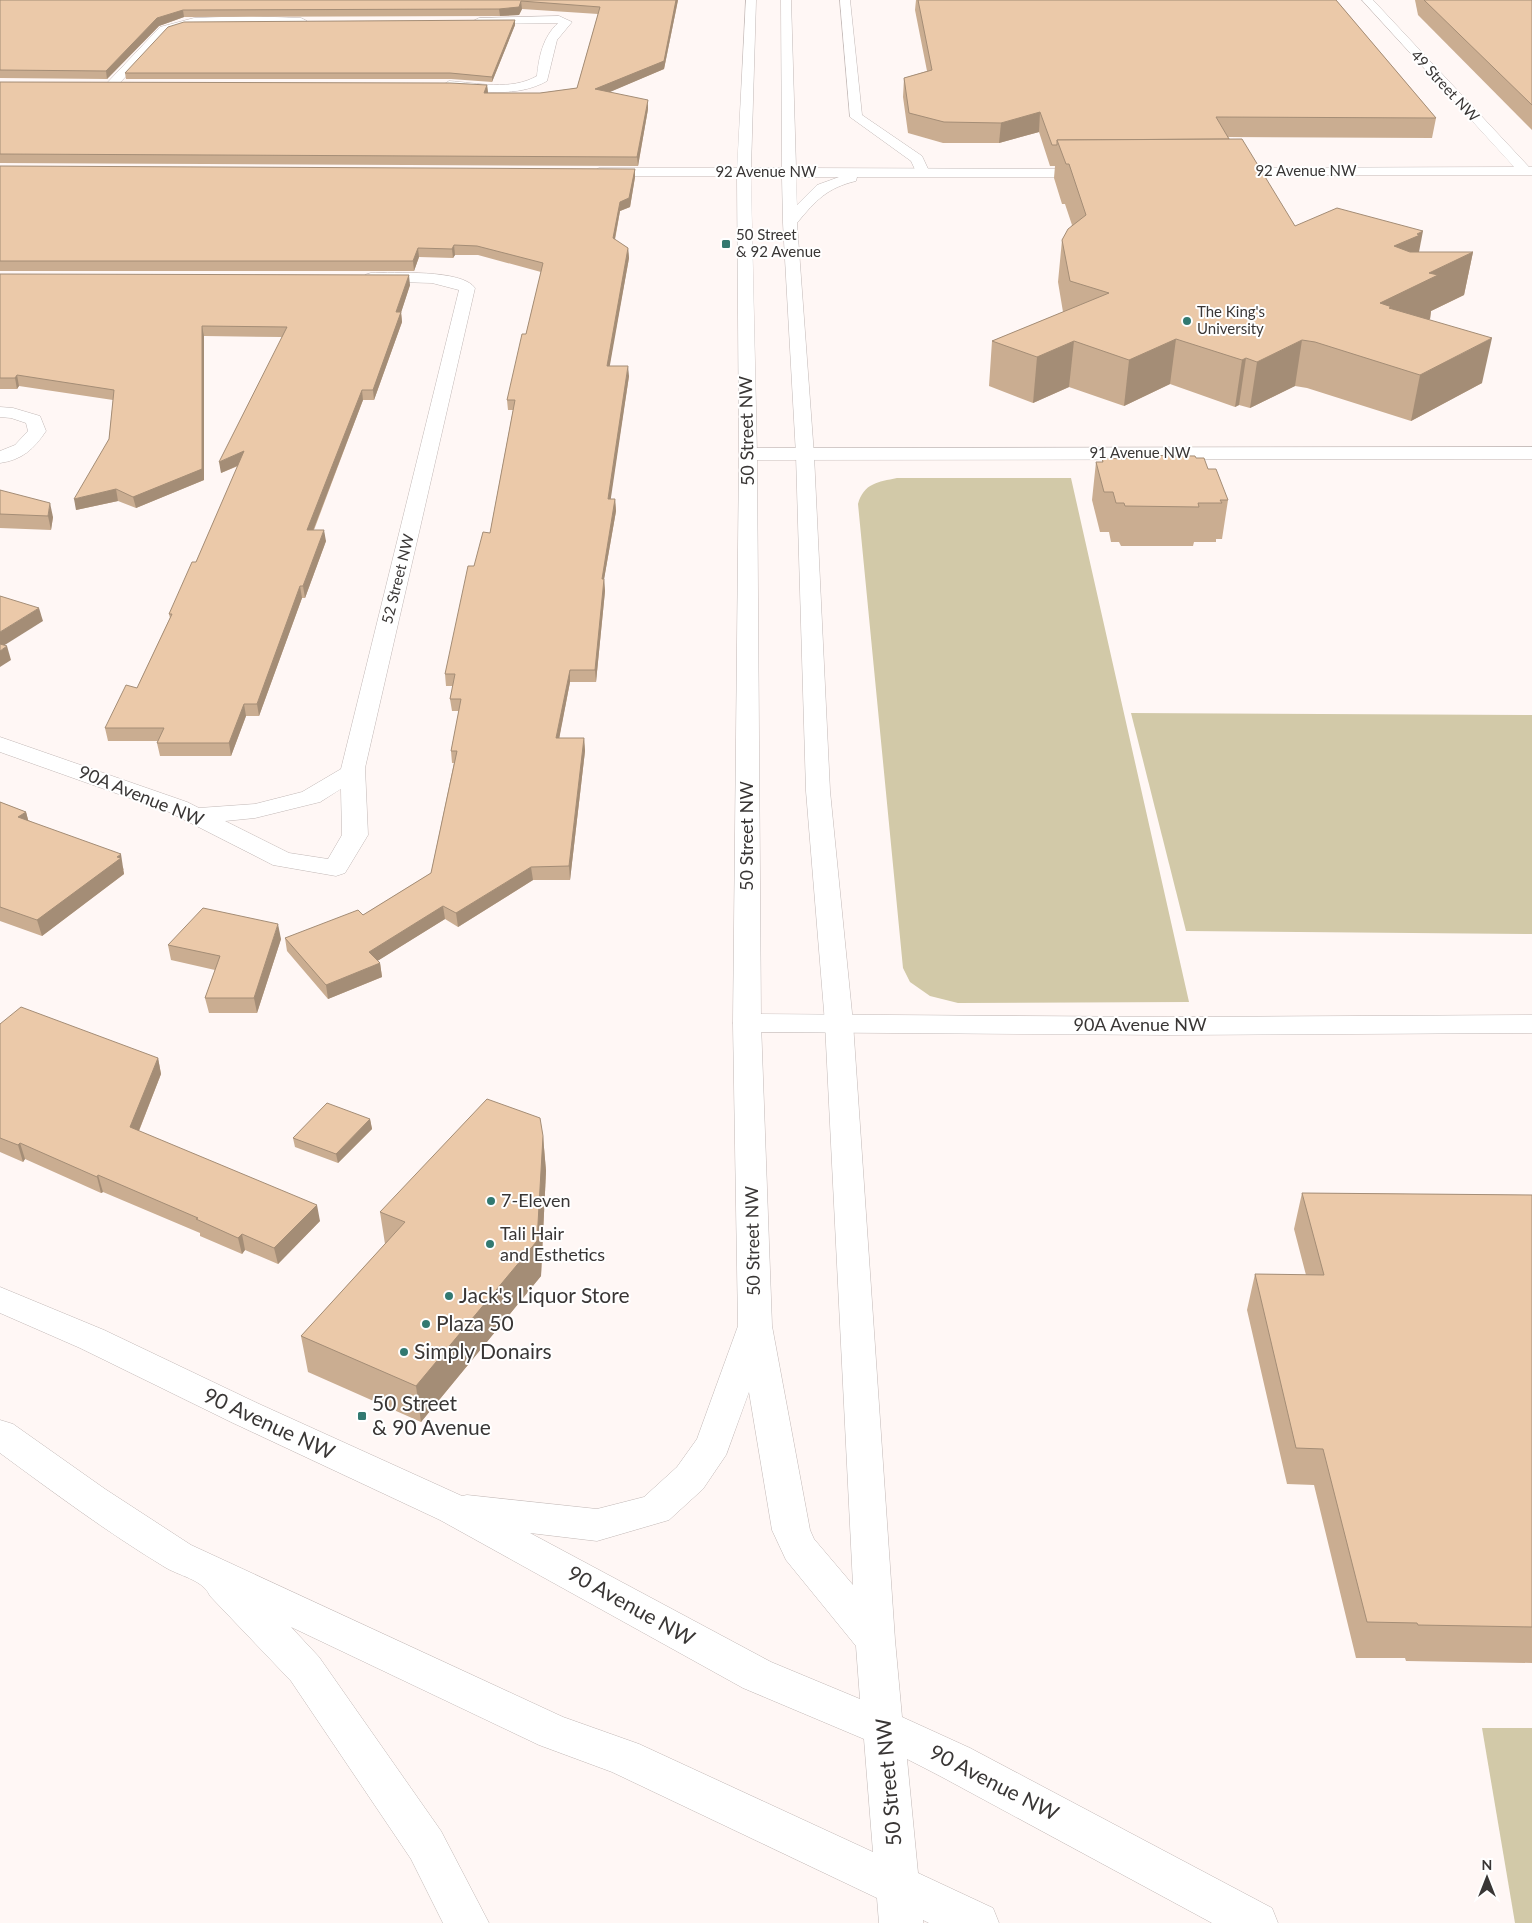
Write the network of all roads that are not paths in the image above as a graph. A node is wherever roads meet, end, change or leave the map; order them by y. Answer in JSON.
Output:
{"nodes":[{"id":1,"x":751,"y":0,"type":"edge"},
{"id":2,"x":786,"y":0,"type":"edge"},
{"id":3,"x":845,"y":0,"type":"edge"},
{"id":4,"x":1366,"y":0,"type":"edge"},
{"id":5,"x":311,"y":21,"type":"edge"},
{"id":6,"x":463,"y":22,"type":"edge"},
{"id":7,"x":131,"y":84,"type":"edge"},
{"id":8,"x":441,"y":85,"type":"edge"},
{"id":9,"x":1528,"y":171,"type":"edge"},
{"id":10,"x":589,"y":172,"type":"edge"},
{"id":11,"x":744,"y":172,"type":"junction"},
{"id":12,"x":789,"y":172,"type":"junction"},
{"id":13,"x":1108,"y":172,"type":"edge"},
{"id":14,"x":1208,"y":172,"type":"edge"},
{"id":15,"x":896,"y":173,"type":"junction"},
{"id":16,"x":924,"y":173,"type":"junction"},
{"id":17,"x":790,"y":223,"type":"junction"},
{"id":18,"x":357,"y":278,"type":"edge"},
{"id":19,"x":0,"y":412,"type":"edge"},
{"id":20,"x":1532,"y":453,"type":"edge"},
{"id":21,"x":748,"y":454,"type":"junction"},
{"id":22,"x":805,"y":455,"type":"junction"},
{"id":23,"x":0,"y":457,"type":"edge"},
{"id":24,"x":0,"y":744,"type":"edge"},
{"id":25,"x":353,"y":772,"type":"junction"},
{"id":26,"x":194,"y":816,"type":"junction"},
{"id":27,"x":336,"y":868,"type":"joint"},
{"id":28,"x":747,"y":1023,"type":"junction"},
{"id":29,"x":839,"y":1024,"type":"junction"},
{"id":30,"x":1532,"y":1024,"type":"edge"},
{"id":31,"x":0,"y":1299,"type":"edge"},
{"id":32,"x":755,"y":1326,"type":"junction"},
{"id":33,"x":0,"y":1434,"type":"edge"},
{"id":34,"x":453,"y":1509,"type":"junction"},
{"id":35,"x":212,"y":1572,"type":"junction"},
{"id":36,"x":875,"y":1640,"type":"junction"},
{"id":37,"x":884,"y":1728,"type":"junction"},
{"id":38,"x":900,"y":1905,"type":"edge"},
{"id":39,"x":467,"y":1923,"type":"edge"},
{"id":40,"x":977,"y":1923,"type":"edge"},
{"id":41,"x":1256,"y":1923,"type":"edge"}],
"edges":[{"from":1,"to":11,"type":"main road","name":"50 Street NW"},
{"from":2,"to":12,"type":"main road","name":"50 Street NW"},
{"from":3,"to":16,"type":"main road"},
{"from":4,"to":9,"type":"main road","name":"49 Street NW"},
{"from":5,"to":7,"type":"main road"},
{"from":6,"to":8,"type":"main road"},
{"from":9,"to":14,"type":"main road","name":"92 Avenue NW"},
{"from":10,"to":11,"type":"main road","name":"92 Avenue NW"},
{"from":11,"to":12,"type":"main road","name":"92 Avenue NW"},
{"from":11,"to":21,"type":"main road","name":"50 Street NW"},
{"from":12,"to":15,"type":"main road","name":"92 Avenue NW"},
{"from":12,"to":17,"type":"main road","name":"50 Street NW"},
{"from":13,"to":16,"type":"main road","name":"92 Avenue NW"},
{"from":15,"to":16,"type":"main road","name":"92 Avenue NW"},
{"from":15,"to":17,"type":"main road"},
{"from":17,"to":22,"type":"main road","name":"50 Street NW"},
{"from":18,"to":25,"type":"main road","name":"52 Street NW"},
{"from":19,"to":23,"type":"main road"},
{"from":20,"to":22,"type":"main road","name":"91 Avenue NW"},
{"from":21,"to":22,"type":"main road","name":"91 Avenue NW"},
{"from":21,"to":28,"type":"main road","name":"50 Street NW"},
{"from":22,"to":29,"type":"main road","name":"50 Street NW"},
{"from":24,"to":26,"type":"main road","name":"90A Avenue NW"},
{"from":25,"to":26,"type":"main road"},
{"from":25,"to":27,"type":"main road","name":"52 Street NW"},
{"from":26,"to":27,"type":"main road","name":"90A Avenue NW"},
{"from":28,"to":29,"type":"main road","name":"90A Avenue NW"},
{"from":28,"to":32,"type":"main road","name":"50 Street NW"},
{"from":29,"to":30,"type":"main road","name":"90A Avenue NW"},
{"from":29,"to":36,"type":"main road","name":"50 Street NW"},
{"from":31,"to":34,"type":"main road","name":"90 Avenue NW"},
{"from":32,"to":34,"type":"main road"},
{"from":32,"to":36,"type":"main road","name":"50 Street NW"},
{"from":33,"to":35,"type":"main road"},
{"from":34,"to":37,"type":"main road","name":"90 Avenue NW"},
{"from":35,"to":38,"type":"main road"},
{"from":35,"to":39,"type":"main road"},
{"from":36,"to":37,"type":"main road","name":"50 Street NW"},
{"from":37,"to":38,"type":"main road","name":"50 Street NW"},
{"from":37,"to":41,"type":"main road","name":"90 Avenue NW"},
{"from":38,"to":40,"type":"main road"}]}
